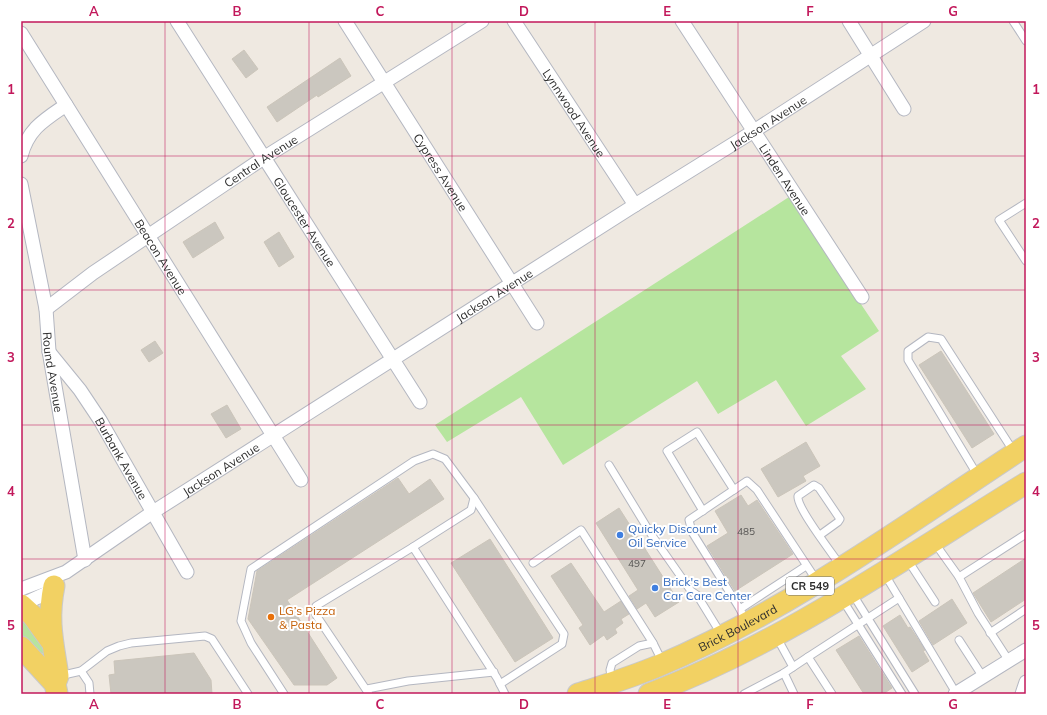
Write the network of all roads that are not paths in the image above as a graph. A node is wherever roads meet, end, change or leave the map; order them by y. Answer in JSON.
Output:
{"nodes":[{"id":1,"x":177,"y":21,"type":"edge"},
{"id":2,"x":345,"y":21,"type":"edge"},
{"id":3,"x":482,"y":21,"type":"edge"},
{"id":4,"x":514,"y":21,"type":"edge"},
{"id":5,"x":682,"y":21,"type":"edge"},
{"id":6,"x":849,"y":21,"type":"edge"},
{"id":7,"x":924,"y":21,"type":"edge"},
{"id":8,"x":1013,"y":21,"type":"edge"},
{"id":9,"x":21,"y":33,"type":"edge"},
{"id":10,"x":1026,"y":40,"type":"edge"},
{"id":11,"x":871,"y":55,"type":"junction"},
{"id":12,"x":385,"y":84,"type":"junction"},
{"id":13,"x":66,"y":105,"type":"junction"},
{"id":14,"x":904,"y":109,"type":"dead end"},
{"id":15,"x":754,"y":131,"type":"junction"},
{"id":16,"x":21,"y":156,"type":"edge"},
{"id":17,"x":265,"y":158,"type":"junction"},
{"id":18,"x":21,"y":184,"type":"edge"},
{"id":19,"x":1026,"y":203,"type":"edge"},
{"id":20,"x":635,"y":205,"type":"junction"},
{"id":21,"x":149,"y":237,"type":"junction"},
{"id":22,"x":1026,"y":261,"type":"edge"},
{"id":23,"x":513,"y":283,"type":"junction"},
{"id":24,"x":862,"y":297,"type":"dead end"},
{"id":25,"x":46,"y":309,"type":"junction"},
{"id":26,"x":537,"y":323,"type":"dead end"},
{"id":27,"x":49,"y":351,"type":"junction"},
{"id":28,"x":394,"y":359,"type":"junction"},
{"id":29,"x":420,"y":402,"type":"dead end"},
{"id":30,"x":273,"y":436,"type":"junction"},
{"id":31,"x":1020,"y":450,"type":"edge"},
{"id":32,"x":609,"y":465,"type":"dead end"},
{"id":33,"x":978,"y":478,"type":"junction"},
{"id":34,"x":301,"y":480,"type":"dead end"},
{"id":35,"x":1026,"y":484,"type":"edge"},
{"id":36,"x":734,"y":490,"type":"junction"},
{"id":37,"x":474,"y":498,"type":"junction"},
{"id":38,"x":703,"y":511,"type":"junction"},
{"id":39,"x":153,"y":512,"type":"junction"},
{"id":40,"x":1026,"y":534,"type":"edge"},
{"id":41,"x":820,"y":535,"type":"junction"},
{"id":42,"x":933,"y":540,"type":"junction"},
{"id":43,"x":413,"y":547,"type":"junction"},
{"id":44,"x":906,"y":557,"type":"junction"},
{"id":45,"x":85,"y":560,"type":"junction"},
{"id":46,"x":533,"y":563,"type":"dead end"},
{"id":47,"x":841,"y":567,"type":"junction"},
{"id":48,"x":187,"y":572,"type":"dead end"},
{"id":49,"x":883,"y":572,"type":"junction"},
{"id":50,"x":812,"y":574,"type":"junction"},
{"id":51,"x":959,"y":577,"type":"junction"},
{"id":52,"x":60,"y":579,"type":"junction"},
{"id":53,"x":21,"y":589,"type":"edge"},
{"id":54,"x":846,"y":595,"type":"junction"},
{"id":55,"x":899,"y":598,"type":"junction"},
{"id":56,"x":935,"y":602,"type":"dead end"},
{"id":57,"x":21,"y":605,"type":"edge"},
{"id":58,"x":1026,"y":609,"type":"edge"},
{"id":59,"x":744,"y":616,"type":"junction"},
{"id":60,"x":867,"y":618,"type":"junction"},
{"id":61,"x":858,"y":624,"type":"junction"},
{"id":62,"x":990,"y":632,"type":"junction"},
{"id":63,"x":775,"y":635,"type":"junction"},
{"id":64,"x":722,"y":636,"type":"junction"},
{"id":65,"x":959,"y":640,"type":"dead end"},
{"id":66,"x":53,"y":643,"type":"junction"},
{"id":67,"x":653,"y":643,"type":"junction"},
{"id":68,"x":21,"y":647,"type":"edge"},
{"id":69,"x":1026,"y":650,"type":"edge"},
{"id":70,"x":808,"y":657,"type":"junction"},
{"id":71,"x":1009,"y":661,"type":"junction"},
{"id":72,"x":664,"y":663,"type":"junction"},
{"id":73,"x":793,"y":667,"type":"junction"},
{"id":74,"x":80,"y":671,"type":"junction"},
{"id":75,"x":494,"y":672,"type":"junction"},
{"id":76,"x":784,"y":673,"type":"junction"},
{"id":77,"x":983,"y":676,"type":"junction"},
{"id":78,"x":1026,"y":682,"type":"edge"},
{"id":79,"x":612,"y":683,"type":"junction"},
{"id":80,"x":500,"y":684,"type":"junction"},
{"id":81,"x":57,"y":685,"type":"edge"},
{"id":82,"x":368,"y":692,"type":"edge"},
{"id":83,"x":653,"y":693,"type":"edge"},
{"id":84,"x":90,"y":694,"type":"edge"},
{"id":85,"x":248,"y":694,"type":"edge"},
{"id":86,"x":284,"y":694,"type":"edge"},
{"id":87,"x":505,"y":694,"type":"edge"},
{"id":88,"x":578,"y":694,"type":"edge"},
{"id":89,"x":744,"y":694,"type":"edge"},
{"id":90,"x":794,"y":694,"type":"edge"},
{"id":91,"x":832,"y":694,"type":"edge"},
{"id":92,"x":902,"y":694,"type":"edge"},
{"id":93,"x":915,"y":694,"type":"edge"},
{"id":94,"x":956,"y":694,"type":"edge"},
{"id":95,"x":1022,"y":694,"type":"edge"}],
"edges":[{"from":1,"to":17,"type":"street","name":"Gloucester Avenue"},
{"from":2,"to":12,"type":"street","name":"Cypress Avenue"},
{"from":3,"to":12,"type":"street","name":"Central Avenue"},
{"from":4,"to":20,"type":"street","name":"Lynnwood Avenue"},
{"from":5,"to":15,"type":"street","name":"Linden Avenue"},
{"from":6,"to":11,"type":"street"},
{"from":7,"to":11,"type":"street","name":"Jackson Avenue"},
{"from":8,"to":10,"type":"lane"},
{"from":9,"to":13,"type":"street","name":"Beacon Avenue"},
{"from":11,"to":14,"type":"street"},
{"from":11,"to":15,"type":"street","name":"Jackson Avenue"},
{"from":12,"to":17,"type":"street","name":"Central Avenue"},
{"from":12,"to":23,"type":"street","name":"Cypress Avenue"},
{"from":13,"to":16,"type":"street"},
{"from":13,"to":21,"type":"street","name":"Beacon Avenue"},
{"from":15,"to":20,"type":"street","name":"Jackson Avenue"},
{"from":15,"to":24,"type":"street","name":"Linden Avenue"},
{"from":17,"to":21,"type":"street","name":"Central Avenue"},
{"from":17,"to":28,"type":"street","name":"Gloucester Avenue"},
{"from":18,"to":25,"type":"street","name":"Round Avenue"},
{"from":19,"to":22,"type":"lane"},
{"from":20,"to":23,"type":"street","name":"Jackson Avenue"},
{"from":21,"to":25,"type":"street","name":"Central Avenue"},
{"from":21,"to":30,"type":"street","name":"Beacon Avenue"},
{"from":23,"to":26,"type":"street","name":"Cypress Avenue"},
{"from":23,"to":28,"type":"street","name":"Jackson Avenue"},
{"from":25,"to":27,"type":"street","name":"Round Avenue"},
{"from":27,"to":39,"type":"street","name":"Burbank Avenue"},
{"from":27,"to":45,"type":"street","name":"Round Avenue"},
{"from":28,"to":29,"type":"street","name":"Gloucester Avenue"},
{"from":28,"to":30,"type":"street","name":"Jackson Avenue"},
{"from":30,"to":34,"type":"street","name":"Beacon Avenue"},
{"from":30,"to":39,"type":"street","name":"Jackson Avenue"},
{"from":31,"to":33,"type":"main road","name":"Brick Boulevard","number":"CR 549"},
{"from":31,"to":33,"type":"lane"},
{"from":32,"to":64,"type":"lane"},
{"from":33,"to":47,"type":"main road","name":"Brick Boulevard","number":"CR 549"},
{"from":35,"to":42,"type":"main road","name":"Brick Boulevard","number":"CR 549"},
{"from":36,"to":38,"type":"lane"},
{"from":36,"to":38,"type":"lane"},
{"from":36,"to":50,"type":"lane"},
{"from":37,"to":43,"type":"lane"},
{"from":37,"to":80,"type":"lane"},
{"from":37,"to":86,"type":"lane"},
{"from":38,"to":59,"type":"lane"},
{"from":39,"to":45,"type":"street","name":"Jackson Avenue"},
{"from":39,"to":48,"type":"street","name":"Burbank Avenue"},
{"from":40,"to":51,"type":"lane"},
{"from":41,"to":41,"type":"lane"},
{"from":41,"to":47,"type":"lane"},
{"from":42,"to":44,"type":"main road","name":"Brick Boulevard","number":"CR 549"},
{"from":42,"to":51,"type":"lane"},
{"from":43,"to":75,"type":"lane"},
{"from":43,"to":82,"type":"lane"},
{"from":44,"to":49,"type":"main road","name":"Brick Boulevard","number":"CR 549"},
{"from":44,"to":56,"type":"lane"},
{"from":45,"to":52,"type":"street","name":"Jackson Avenue"},
{"from":46,"to":67,"type":"lane"},
{"from":47,"to":50,"type":"main road","name":"Brick Boulevard","number":"CR 549"},
{"from":49,"to":54,"type":"main road","name":"Brick Boulevard","number":"CR 549"},
{"from":49,"to":55,"type":"lane"},
{"from":50,"to":59,"type":"main road","name":"Brick Boulevard","number":"CR 549"},
{"from":51,"to":62,"type":"lane"},
{"from":52,"to":53,"type":"street","name":"Jackson Avenue"},
{"from":52,"to":57,"type":"street","name":"Jackson Avenue"},
{"from":52,"to":66,"type":"main road"},
{"from":54,"to":60,"type":"lane"},
{"from":54,"to":61,"type":"lane"},
{"from":54,"to":63,"type":"main road","name":"Brick Boulevard","number":"CR 549"},
{"from":55,"to":60,"type":"lane"},
{"from":55,"to":94,"type":"lane"},
{"from":57,"to":66,"type":"main road"},
{"from":58,"to":62,"type":"lane"},
{"from":59,"to":64,"type":"main road","name":"Brick Boulevard","number":"CR 549"},
{"from":60,"to":61,"type":"lane"},
{"from":60,"to":93,"type":"lane"},
{"from":61,"to":70,"type":"lane"},
{"from":61,"to":92,"type":"lane"},
{"from":62,"to":71,"type":"lane"},
{"from":63,"to":73,"type":"lane"},
{"from":63,"to":83,"type":"main road","name":"Brick Boulevard","number":"CR 549"},
{"from":64,"to":72,"type":"main road","name":"Brick Boulevard","number":"CR 549"},
{"from":65,"to":77,"type":"lane"},
{"from":66,"to":81,"type":"main road"},
{"from":67,"to":72,"type":"lane"},
{"from":67,"to":79,"type":"lane"},
{"from":68,"to":81,"type":"main road"},
{"from":69,"to":71,"type":"street"},
{"from":70,"to":73,"type":"lane"},
{"from":70,"to":91,"type":"lane"},
{"from":71,"to":77,"type":"street"},
{"from":72,"to":79,"type":"main road","name":"Brick Boulevard","number":"CR 549"},
{"from":73,"to":76,"type":"lane"},
{"from":74,"to":81,"type":"lane"},
{"from":74,"to":84,"type":"lane"},
{"from":74,"to":85,"type":"lane"},
{"from":75,"to":80,"type":"lane"},
{"from":75,"to":82,"type":"lane"},
{"from":76,"to":89,"type":"lane"},
{"from":76,"to":90,"type":"lane"},
{"from":77,"to":94,"type":"street"},
{"from":78,"to":95,"type":"street"},
{"from":79,"to":88,"type":"main road","name":"Brick Boulevard","number":"CR 549"},
{"from":80,"to":87,"type":"lane"}]}
